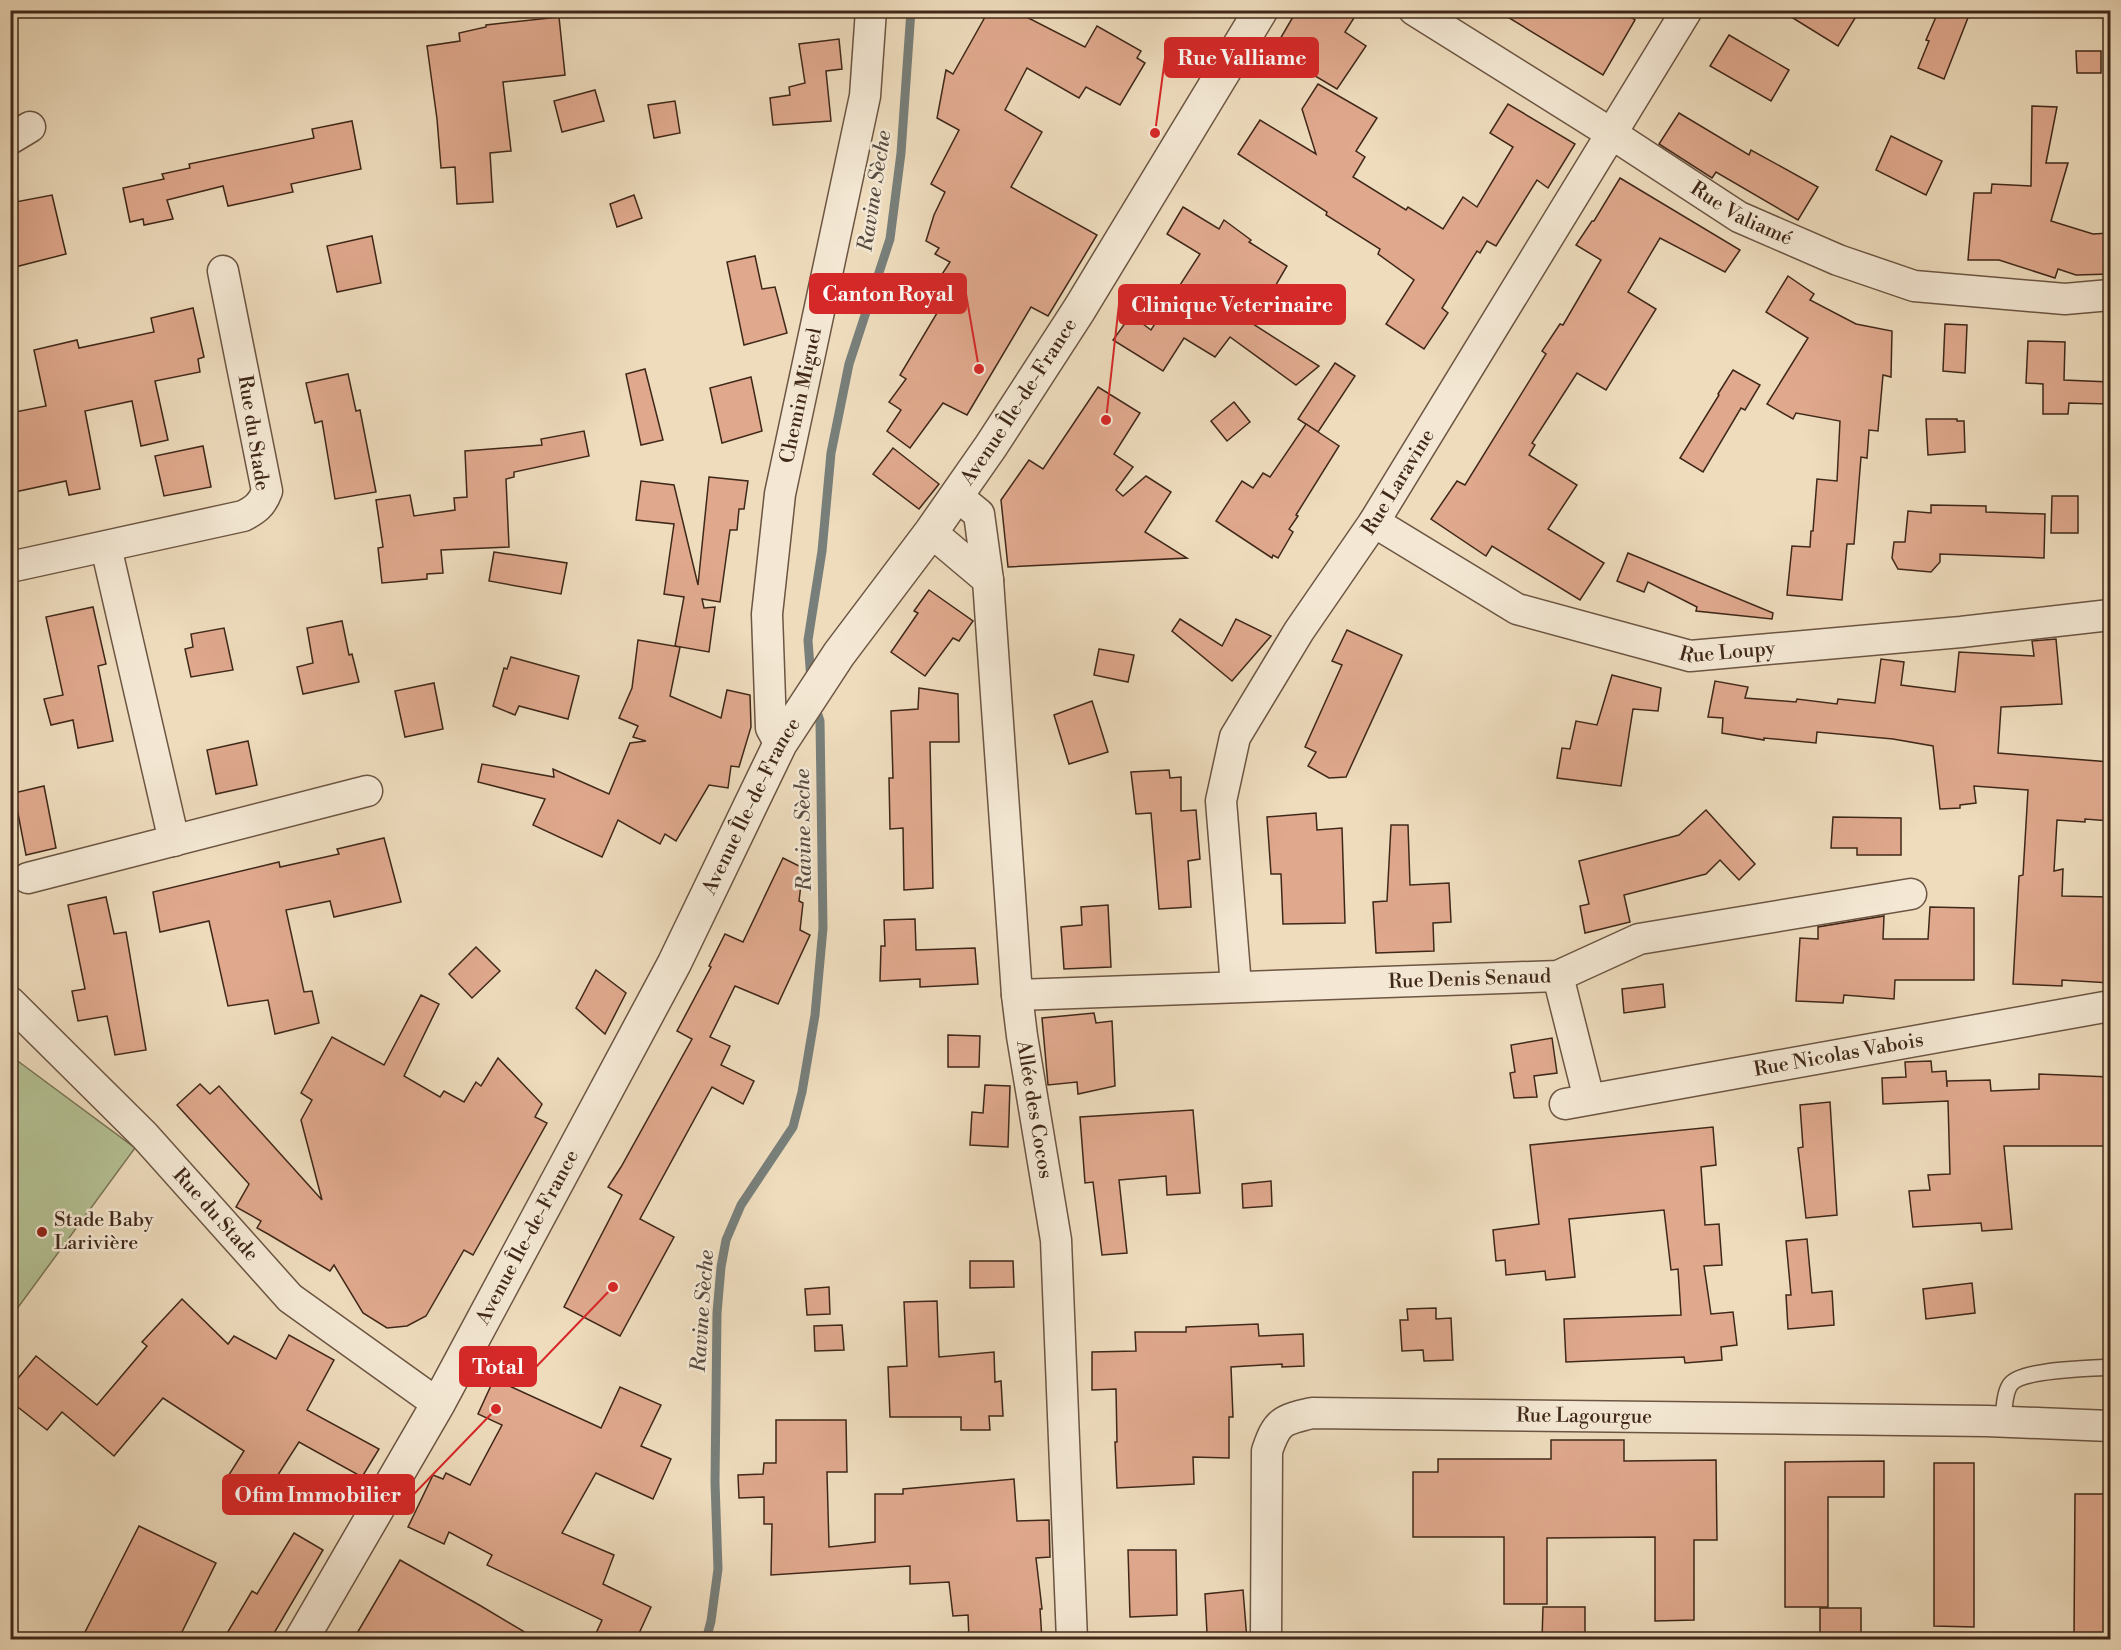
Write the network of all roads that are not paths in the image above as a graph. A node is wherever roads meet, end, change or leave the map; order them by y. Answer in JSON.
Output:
{"nodes":[{"id":1,"x":871,"y":10,"type":"edge"},
{"id":2,"x":1262,"y":10,"type":"edge"},
{"id":3,"x":1414,"y":10,"type":"edge"},
{"id":4,"x":1687,"y":10,"type":"edge"},
{"id":5,"x":1612,"y":134,"type":"junction"},
{"id":6,"x":223,"y":271,"type":"dead end"},
{"id":7,"x":2110,"y":295,"type":"edge"},
{"id":8,"x":957,"y":496,"type":"junction"},
{"id":9,"x":1374,"y":522,"type":"junction"},
{"id":10,"x":931,"y":532,"type":"junction"},
{"id":11,"x":106,"y":547,"type":"junction"},
{"id":12,"x":10,"y":567,"type":"edge"},
{"id":13,"x":988,"y":580,"type":"junction"},
{"id":14,"x":2110,"y":615,"type":"edge"},
{"id":15,"x":780,"y":744,"type":"junction"},
{"id":16,"x":367,"y":791,"type":"dead end"},
{"id":17,"x":174,"y":841,"type":"junction"},
{"id":18,"x":28,"y":878,"type":"dead end"},
{"id":19,"x":1911,"y":894,"type":"dead end"},
{"id":20,"x":1558,"y":976,"type":"junction"},
{"id":21,"x":1236,"y":986,"type":"junction"},
{"id":22,"x":1017,"y":995,"type":"junction"},
{"id":23,"x":10,"y":1002,"type":"edge"},
{"id":24,"x":2110,"y":1006,"type":"edge"},
{"id":25,"x":2110,"y":1367,"type":"edge"},
{"id":26,"x":438,"y":1404,"type":"junction"},
{"id":27,"x":2002,"y":1422,"type":"junction"},
{"id":28,"x":2110,"y":1426,"type":"edge"},
{"id":29,"x":301,"y":1640,"type":"edge"},
{"id":30,"x":1072,"y":1640,"type":"edge"},
{"id":31,"x":1266,"y":1640,"type":"edge"}],
"edges":[{"from":1,"to":15,"type":"street","name":"Chemin Miguel"},
{"from":2,"to":8,"type":"street","name":"Avenue Île-de-France"},
{"from":3,"to":5,"type":"street","name":"Rue Valiamé"},
{"from":4,"to":5,"type":"street","name":"Rue Laravine"},
{"from":5,"to":7,"type":"street","name":"Rue Valiamé"},
{"from":5,"to":9,"type":"street","name":"Rue Laravine"},
{"from":6,"to":11,"type":"street","name":"Rue du Stade"},
{"from":8,"to":10,"type":"street","name":"Avenue Île-de-France"},
{"from":8,"to":13,"type":"street","name":"Allée des Cocos"},
{"from":9,"to":14,"type":"street","name":"Rue Loupy"},
{"from":9,"to":21,"type":"street","name":"Rue Laravine"},
{"from":10,"to":13,"type":"street"},
{"from":10,"to":15,"type":"street","name":"Avenue Île-de-France"},
{"from":11,"to":12,"type":"street","name":"Rue du Stade"},
{"from":11,"to":17,"type":"street"},
{"from":13,"to":22,"type":"street","name":"Allée des Cocos"},
{"from":15,"to":26,"type":"street","name":"Avenue Île-de-France"},
{"from":16,"to":17,"type":"street"},
{"from":17,"to":18,"type":"street"},
{"from":19,"to":20,"type":"street","name":"Rue Denis Senaud"},
{"from":20,"to":21,"type":"street","name":"Rue Denis Senaud"},
{"from":20,"to":24,"type":"street","name":"Rue Nicolas Vabois"},
{"from":21,"to":22,"type":"street","name":"Rue Denis Senaud"},
{"from":22,"to":30,"type":"street","name":"Allée des Cocos"},
{"from":23,"to":26,"type":"street","name":"Rue du Stade"},
{"from":25,"to":27,"type":"lane"},
{"from":26,"to":29,"type":"street","name":"Avenue Île-de-France"},
{"from":27,"to":28,"type":"street","name":"Rue Lagourgue"},
{"from":27,"to":31,"type":"street","name":"Rue Lagourgue"}]}
